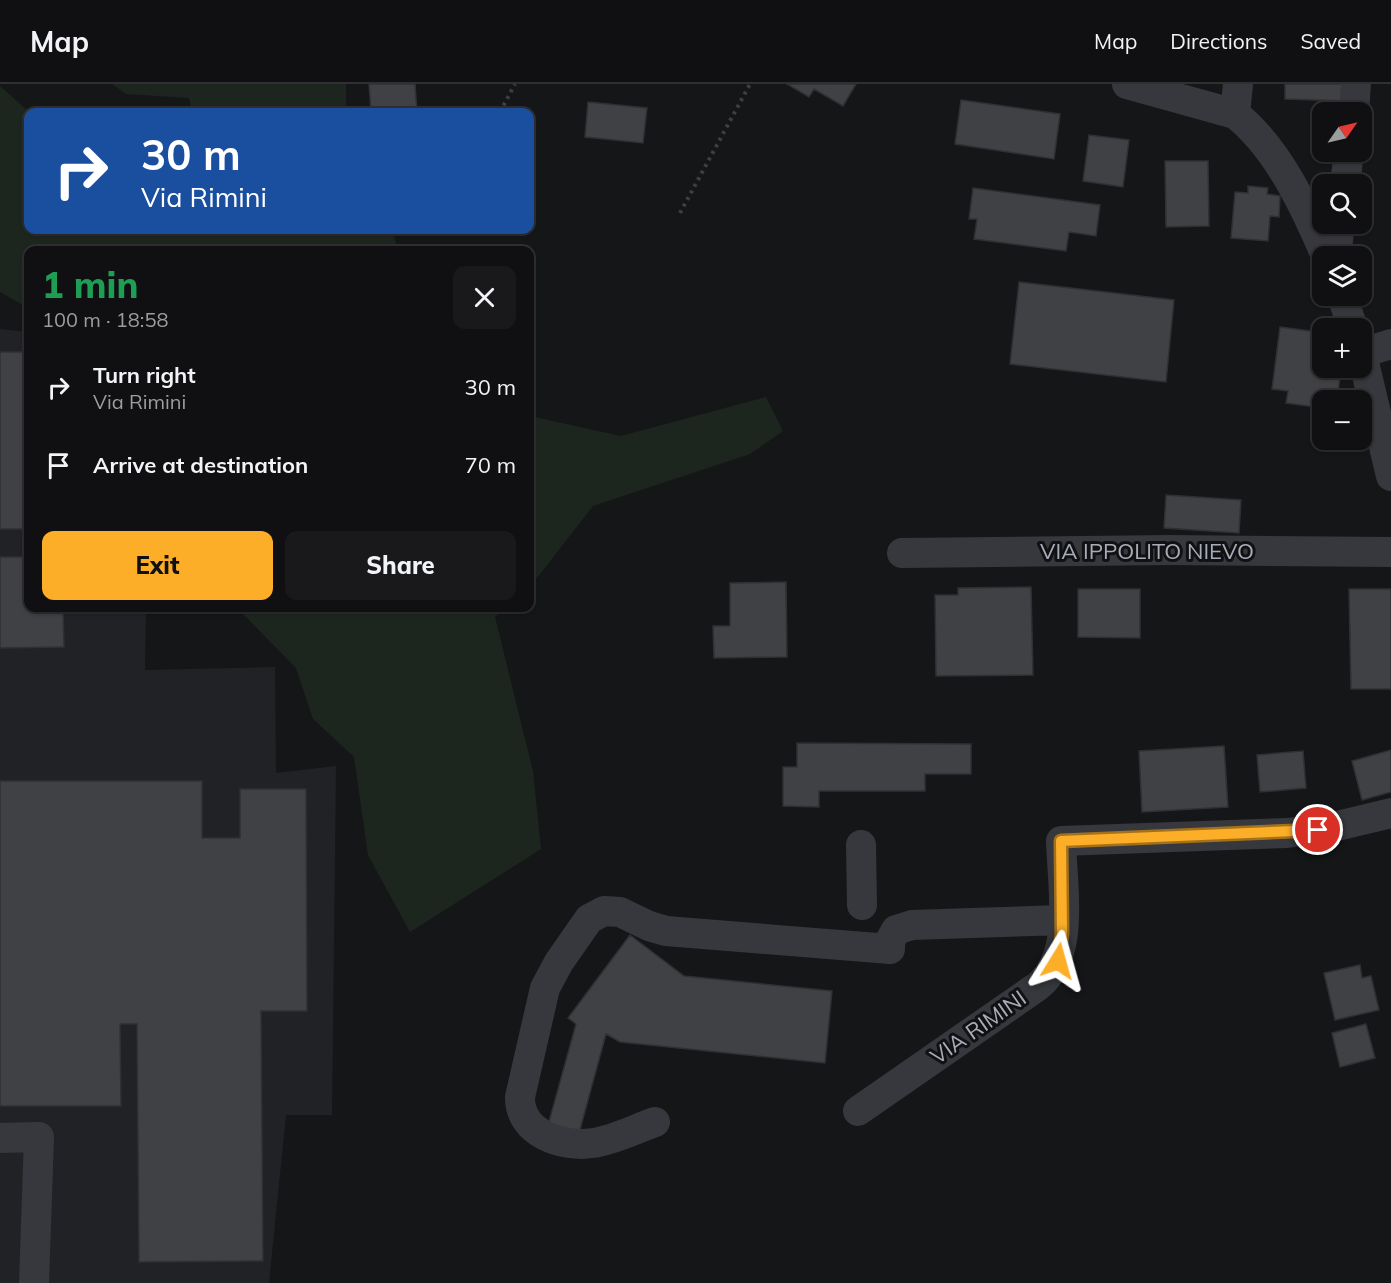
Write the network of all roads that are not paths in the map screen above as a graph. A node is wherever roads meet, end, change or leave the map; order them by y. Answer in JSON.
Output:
{"nodes":[{"id":1,"x":1127,"y":84,"type":"edge"},
{"id":2,"x":1238,"y":84,"type":"edge"},
{"id":3,"x":1356,"y":84,"type":"edge"},
{"id":4,"x":1355,"y":102,"type":"edge"},
{"id":5,"x":1235,"y":114,"type":"junction"},
{"id":6,"x":1321,"y":246,"type":"edge"},
{"id":7,"x":1391,"y":344,"type":"edge"},
{"id":8,"x":1372,"y":350,"type":"edge"},
{"id":9,"x":1368,"y":378,"type":"edge"},
{"id":10,"x":1391,"y":476,"type":"edge"},
{"id":11,"x":1391,"y":552,"type":"edge"},
{"id":12,"x":902,"y":553,"type":"dead end"},
{"id":13,"x":1391,"y":813,"type":"edge"},
{"id":14,"x":861,"y":845,"type":"dead end"},
{"id":15,"x":862,"y":905,"type":"dead end"},
{"id":16,"x":1063,"y":920,"type":"junction"},
{"id":17,"x":858,"y":1111,"type":"dead end"},
{"id":18,"x":655,"y":1122,"type":"dead end"},
{"id":19,"x":0,"y":1138,"type":"edge"},
{"id":20,"x":34,"y":1283,"type":"edge"}],
"edges":[{"from":1,"to":5,"type":"street"},
{"from":2,"to":5,"type":"street"},
{"from":3,"to":4,"type":"street"},
{"from":5,"to":6,"type":"street"},
{"from":7,"to":8,"type":"street"},
{"from":9,"to":10,"type":"street"},
{"from":11,"to":12,"type":"street","name":"VIA IPPOLITO NIEVO"},
{"from":13,"to":16,"type":"street","name":"VIA RIMINI"},
{"from":14,"to":15,"type":"street"},
{"from":16,"to":17,"type":"street","name":"VIA RIMINI"},
{"from":16,"to":18,"type":"street"},
{"from":19,"to":20,"type":"street"}]}
